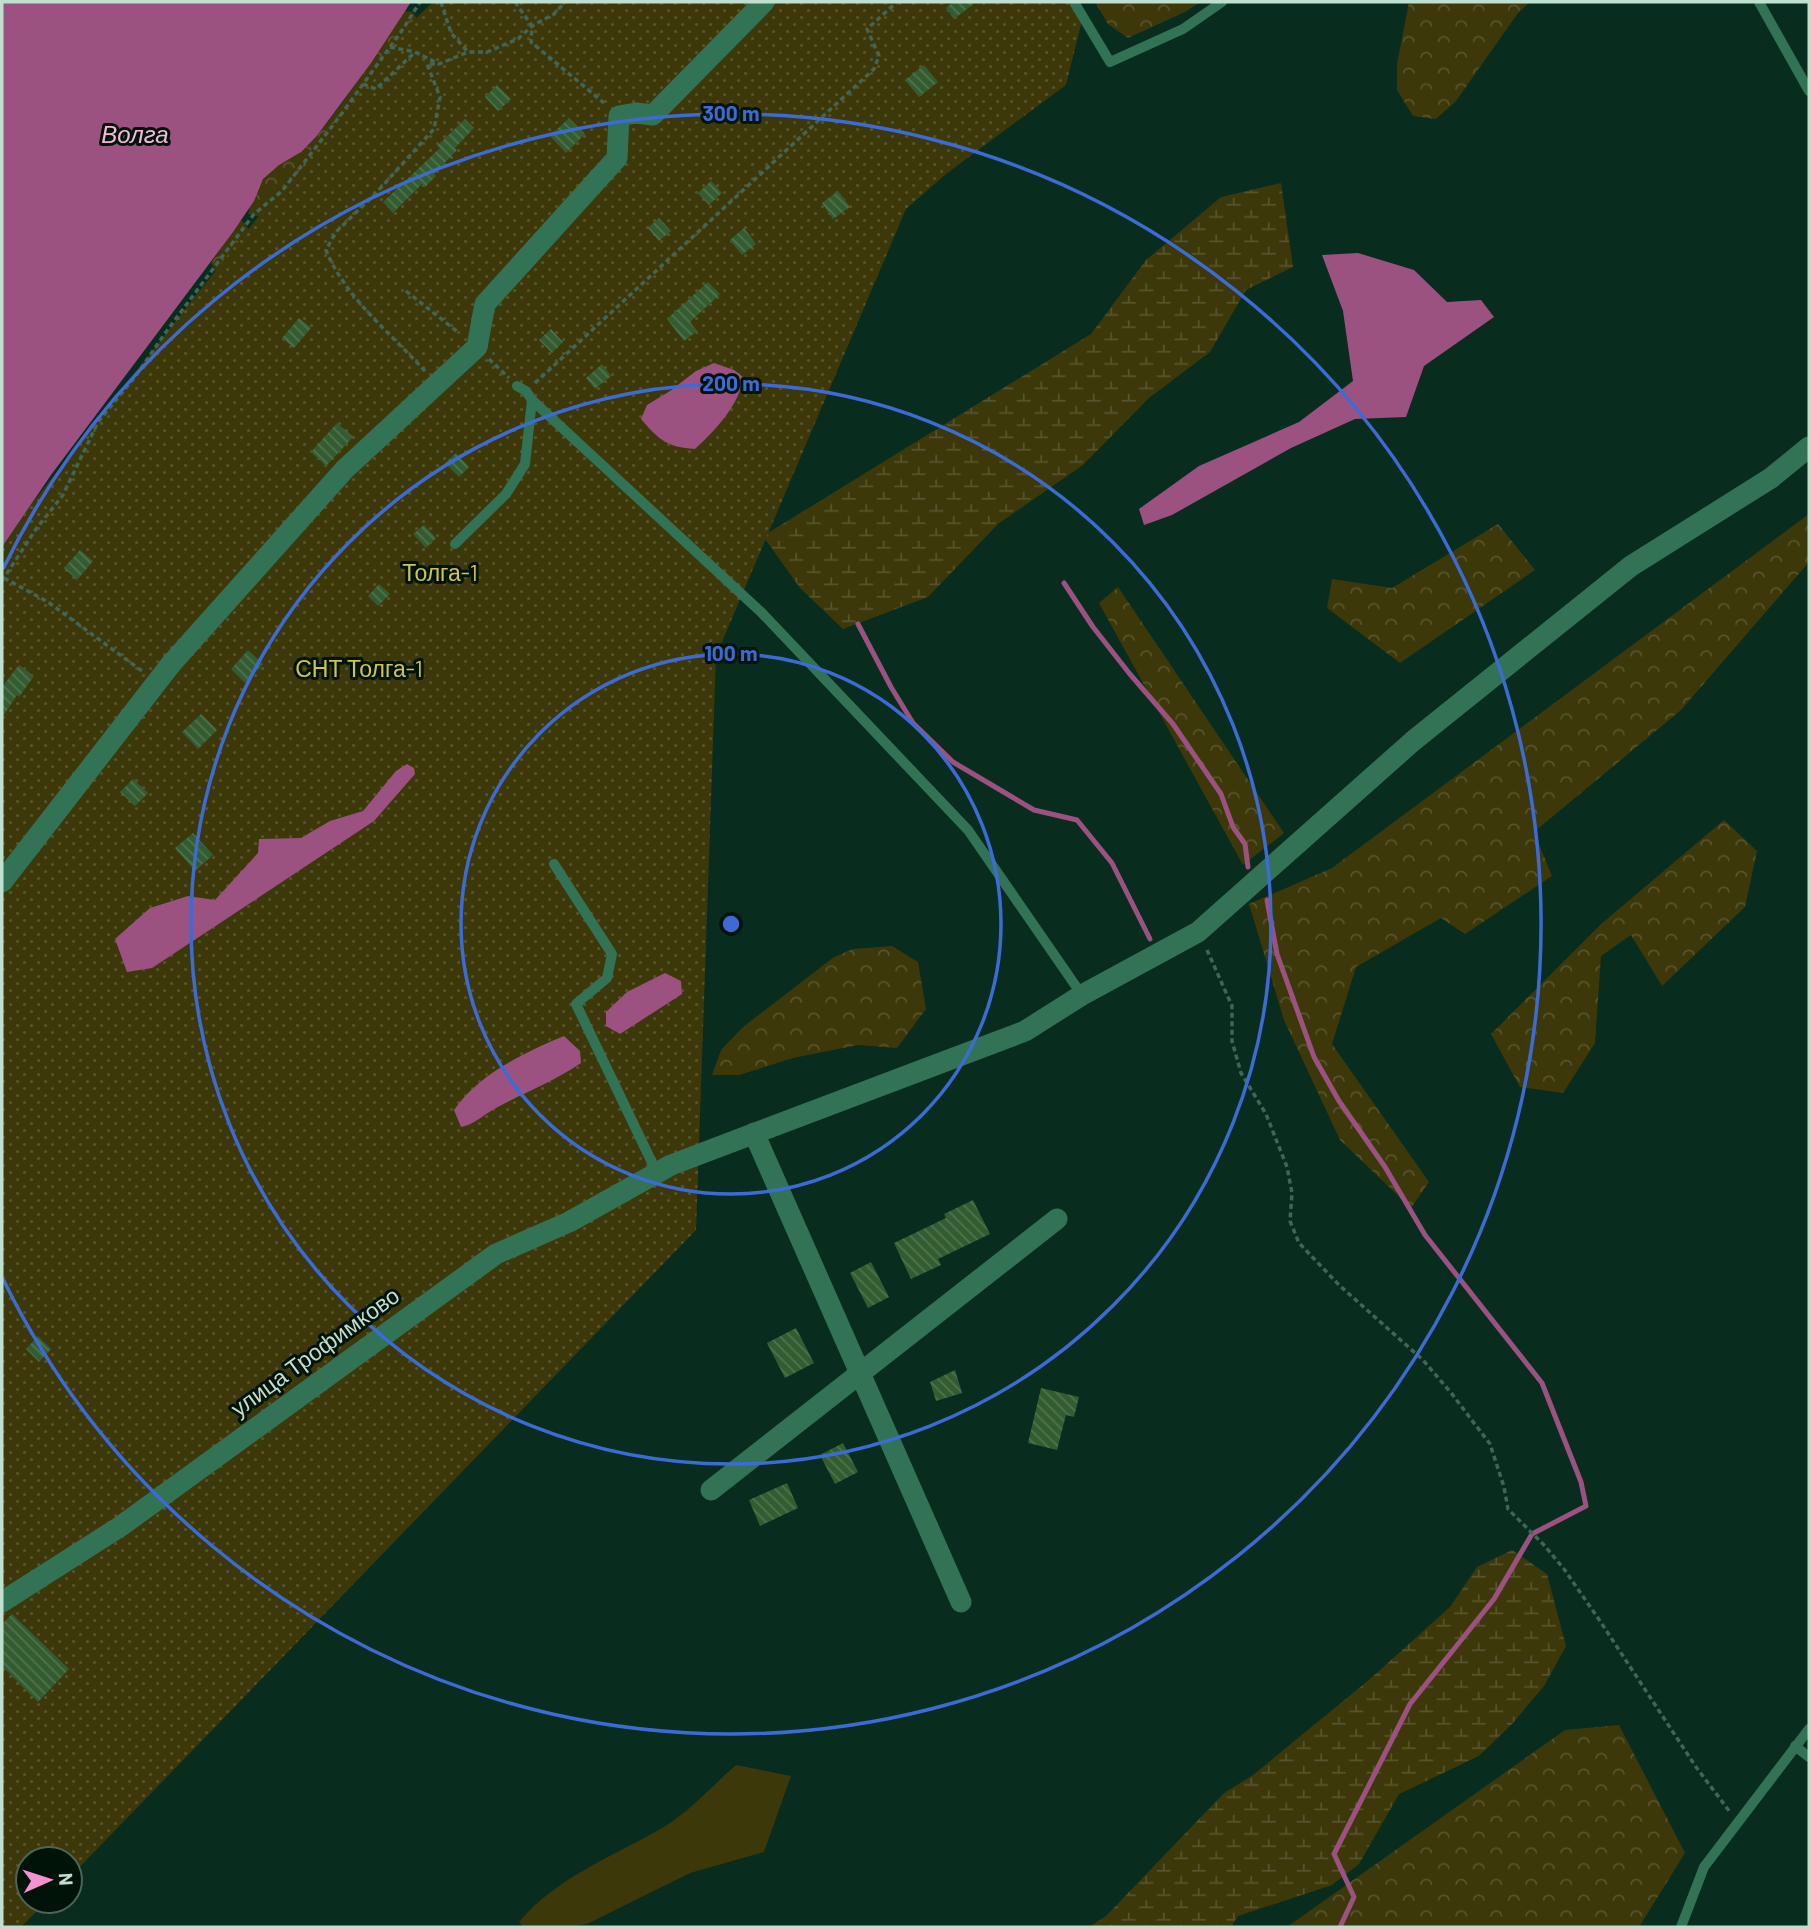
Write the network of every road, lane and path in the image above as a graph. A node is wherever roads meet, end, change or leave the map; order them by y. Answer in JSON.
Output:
{"nodes":[{"id":1,"x":420,"y":2,"type":"edge"},
{"id":2,"x":441,"y":2,"type":"edge"},
{"id":3,"x":515,"y":2,"type":"edge"},
{"id":4,"x":565,"y":2,"type":"edge"},
{"id":5,"x":764,"y":2,"type":"edge"},
{"id":6,"x":897,"y":2,"type":"edge"},
{"id":7,"x":1074,"y":2,"type":"edge"},
{"id":8,"x":1222,"y":2,"type":"edge"},
{"id":9,"x":1759,"y":2,"type":"edge"},
{"id":10,"x":532,"y":26,"type":"junction"},
{"id":11,"x":390,"y":47,"type":"junction"},
{"id":12,"x":415,"y":52,"type":"junction"},
{"id":13,"x":468,"y":52,"type":"junction"},
{"id":14,"x":439,"y":64,"type":"junction"},
{"id":15,"x":363,"y":84,"type":"junction"},
{"id":16,"x":1809,"y":92,"type":"edge"},
{"id":17,"x":619,"y":116,"type":"junction"},
{"id":18,"x":437,"y":384,"type":"junction"},
{"id":19,"x":525,"y":393,"type":"junction"},
{"id":20,"x":1809,"y":447,"type":"edge"},
{"id":21,"x":455,"y":544,"type":"dead end"},
{"id":22,"x":3,"y":580,"type":"edge"},
{"id":23,"x":156,"y":682,"type":"junction"},
{"id":24,"x":555,"y":864,"type":"dead end"},
{"id":25,"x":2,"y":882,"type":"edge"},
{"id":26,"x":1198,"y":932,"type":"junction"},
{"id":27,"x":1082,"y":995,"type":"junction"},
{"id":28,"x":754,"y":1133,"type":"junction"},
{"id":29,"x":664,"y":1169,"type":"junction"},
{"id":30,"x":1057,"y":1219,"type":"dead end"},
{"id":31,"x":860,"y":1375,"type":"junction"},
{"id":32,"x":711,"y":1490,"type":"dead end"},
{"id":33,"x":2,"y":1602,"type":"edge"},
{"id":34,"x":961,"y":1602,"type":"dead end"},
{"id":35,"x":1809,"y":1729,"type":"edge"},
{"id":36,"x":1795,"y":1746,"type":"junction"},
{"id":37,"x":1809,"y":1756,"type":"edge"},
{"id":38,"x":1737,"y":1824,"type":"junction"},
{"id":39,"x":1681,"y":1927,"type":"edge"}],
"edges":[{"from":1,"to":11,"type":"path"},
{"from":2,"to":13,"type":"path"},
{"from":3,"to":10,"type":"path"},
{"from":4,"to":10,"type":"path"},
{"from":5,"to":17,"type":"street"},
{"from":6,"to":19,"type":"path"},
{"from":7,"to":8,"type":"lane"},
{"from":9,"to":16,"type":"lane"},
{"from":10,"to":13,"type":"path"},
{"from":10,"to":17,"type":"path"},
{"from":11,"to":12,"type":"path"},
{"from":11,"to":15,"type":"path"},
{"from":12,"to":14,"type":"path"},
{"from":12,"to":15,"type":"path"},
{"from":13,"to":14,"type":"path"},
{"from":14,"to":18,"type":"path"},
{"from":15,"to":22,"type":"path"},
{"from":17,"to":18,"type":"street"},
{"from":18,"to":23,"type":"street"},
{"from":19,"to":21,"type":"lane"},
{"from":19,"to":27,"type":"lane"},
{"from":20,"to":26,"type":"street","name":"улица Трофимково"},
{"from":22,"to":23,"type":"path"},
{"from":23,"to":25,"type":"street"},
{"from":24,"to":29,"type":"lane"},
{"from":26,"to":27,"type":"street","name":"улица Трофимково"},
{"from":26,"to":38,"type":"path"},
{"from":27,"to":28,"type":"street","name":"улица Трофимково"},
{"from":28,"to":29,"type":"street","name":"улица Трофимково"},
{"from":28,"to":31,"type":"street"},
{"from":29,"to":33,"type":"street","name":"улица Трофимково"},
{"from":30,"to":31,"type":"street"},
{"from":31,"to":32,"type":"street"},
{"from":31,"to":34,"type":"street"},
{"from":35,"to":36,"type":"lane"},
{"from":36,"to":37,"type":"lane"},
{"from":36,"to":38,"type":"lane"},
{"from":38,"to":39,"type":"lane"}]}
